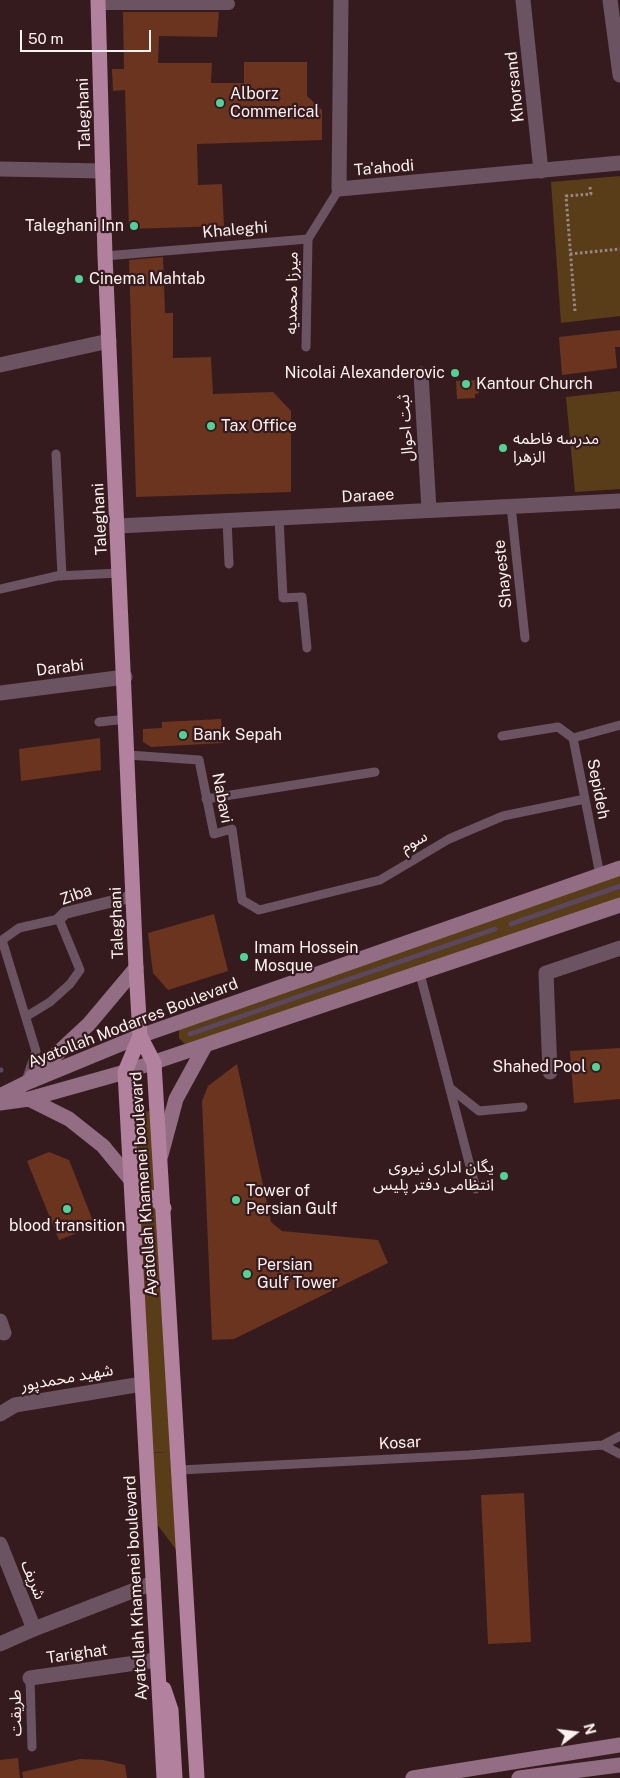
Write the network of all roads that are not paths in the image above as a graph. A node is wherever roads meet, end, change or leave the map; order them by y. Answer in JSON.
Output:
{"nodes":[{"id":1,"x":342,"y":0,"type":"edge"},
{"id":2,"x":523,"y":0,"type":"edge"},
{"id":3,"x":610,"y":0,"type":"edge"},
{"id":4,"x":98,"y":2,"type":"edge"},
{"id":5,"x":229,"y":4,"type":"dead end"},
{"id":6,"x":620,"y":75,"type":"edge"},
{"id":7,"x":620,"y":164,"type":"edge"},
{"id":8,"x":0,"y":169,"type":"edge"},
{"id":9,"x":103,"y":171,"type":"junction"},
{"id":10,"x":541,"y":171,"type":"junction"},
{"id":11,"x":339,"y":189,"type":"junction"},
{"id":12,"x":308,"y":239,"type":"junction"},
{"id":13,"x":106,"y":256,"type":"junction"},
{"id":14,"x":109,"y":341,"type":"junction"},
{"id":15,"x":306,"y":347,"type":"dead end"},
{"id":16,"x":0,"y":365,"type":"edge"},
{"id":17,"x":421,"y":374,"type":"dead end"},
{"id":18,"x":56,"y":454,"type":"dead end"},
{"id":19,"x":620,"y":500,"type":"edge"},
{"id":20,"x":511,"y":506,"type":"junction"},
{"id":21,"x":429,"y":510,"type":"junction"},
{"id":22,"x":279,"y":518,"type":"junction"},
{"id":23,"x":227,"y":520,"type":"junction"},
{"id":24,"x":118,"y":526,"type":"junction"},
{"id":25,"x":229,"y":564,"type":"dead end"},
{"id":26,"x":120,"y":573,"type":"junction"},
{"id":27,"x":62,"y":576,"type":"junction"},
{"id":28,"x":0,"y":589,"type":"edge"},
{"id":29,"x":525,"y":638,"type":"dead end"},
{"id":30,"x":307,"y":648,"type":"dead end"},
{"id":31,"x":125,"y":677,"type":"junction"},
{"id":32,"x":0,"y":693,"type":"edge"},
{"id":33,"x":127,"y":718,"type":"junction"},
{"id":34,"x":100,"y":722,"type":"dead end"},
{"id":35,"x":620,"y":725,"type":"edge"},
{"id":36,"x":502,"y":736,"type":"dead end"},
{"id":37,"x":573,"y":738,"type":"junction"},
{"id":38,"x":128,"y":755,"type":"junction"},
{"id":39,"x":375,"y":772,"type":"dead end"},
{"id":40,"x":206,"y":799,"type":"junction"},
{"id":41,"x":585,"y":799,"type":"junction"},
{"id":42,"x":620,"y":868,"type":"edge"},
{"id":43,"x":600,"y":875,"type":"junction"},
{"id":44,"x":134,"y":896,"type":"junction"},
{"id":45,"x":620,"y":905,"type":"edge"},
{"id":46,"x":259,"y":910,"type":"joint"},
{"id":47,"x":59,"y":919,"type":"junction"},
{"id":48,"x":620,"y":948,"type":"edge"},
{"id":49,"x":136,"y":968,"type":"junction"},
{"id":50,"x":420,"y":974,"type":"junction"},
{"id":51,"x":27,"y":1016,"type":"junction"},
{"id":52,"x":140,"y":1036,"type":"junction"},
{"id":53,"x":205,"y":1046,"type":"junction"},
{"id":54,"x":36,"y":1050,"type":"junction"},
{"id":55,"x":59,"y":1052,"type":"junction"},
{"id":56,"x":154,"y":1063,"type":"junction"},
{"id":57,"x":126,"y":1072,"type":"junction"},
{"id":58,"x":550,"y":1072,"type":"dead end"},
{"id":59,"x":26,"y":1083,"type":"junction"},
{"id":60,"x":450,"y":1088,"type":"junction"},
{"id":61,"x":0,"y":1096,"type":"edge"},
{"id":62,"x":29,"y":1099,"type":"junction"},
{"id":63,"x":0,"y":1103,"type":"edge"},
{"id":64,"x":523,"y":1107,"type":"dead end"},
{"id":65,"x":160,"y":1156,"type":"junction"},
{"id":66,"x":131,"y":1180,"type":"junction"},
{"id":67,"x":476,"y":1189,"type":"dead end"},
{"id":68,"x":164,"y":1208,"type":"junction"},
{"id":69,"x":134,"y":1214,"type":"junction"},
{"id":70,"x":142,"y":1384,"type":"junction"},
{"id":71,"x":0,"y":1414,"type":"edge"},
{"id":72,"x":620,"y":1436,"type":"edge"},
{"id":73,"x":603,"y":1446,"type":"junction"},
{"id":74,"x":620,"y":1454,"type":"edge"},
{"id":75,"x":180,"y":1470,"type":"junction"},
{"id":76,"x":0,"y":1544,"type":"edge"},
{"id":77,"x":153,"y":1583,"type":"junction"},
{"id":78,"x":34,"y":1629,"type":"junction"},
{"id":79,"x":0,"y":1644,"type":"edge"},
{"id":80,"x":158,"y":1664,"type":"junction"},
{"id":81,"x":30,"y":1678,"type":"joint"},
{"id":82,"x":620,"y":1745,"type":"edge"},
{"id":83,"x":32,"y":1748,"type":"dead end"},
{"id":84,"x":620,"y":1765,"type":"edge"},
{"id":85,"x":164,"y":1778,"type":"edge"},
{"id":86,"x":175,"y":1778,"type":"edge"},
{"id":87,"x":197,"y":1778,"type":"edge"},
{"id":88,"x":412,"y":1778,"type":"edge"},
{"id":89,"x":519,"y":1778,"type":"edge"}],
"edges":[{"from":1,"to":11,"type":"street","name":"Ta'ahodi"},
{"from":2,"to":10,"type":"street","name":"Khorsand"},
{"from":3,"to":6,"type":"street"},
{"from":4,"to":5,"type":"street"},
{"from":4,"to":9,"type":"main road","name":"Taleghani"},
{"from":7,"to":10,"type":"street","name":"Ta'ahodi"},
{"from":8,"to":9,"type":"street"},
{"from":9,"to":13,"type":"main road","name":"Taleghani"},
{"from":10,"to":11,"type":"street","name":"Ta'ahodi"},
{"from":11,"to":12,"type":"lane"},
{"from":12,"to":13,"type":"lane","name":"Khaleghi"},
{"from":12,"to":15,"type":"lane","name":"میرزا محمدیه"},
{"from":13,"to":14,"type":"main road","name":"Taleghani"},
{"from":14,"to":16,"type":"street"},
{"from":14,"to":24,"type":"main road","name":"Taleghani"},
{"from":17,"to":21,"type":"street","name":"ثبت احوال"},
{"from":18,"to":27,"type":"lane"},
{"from":19,"to":20,"type":"street","name":"Daraee"},
{"from":20,"to":21,"type":"street","name":"Daraee"},
{"from":20,"to":29,"type":"lane","name":"Shayeste"},
{"from":21,"to":22,"type":"street","name":"Daraee"},
{"from":22,"to":23,"type":"street","name":"Daraee"},
{"from":22,"to":30,"type":"lane"},
{"from":23,"to":24,"type":"street","name":"Daraee"},
{"from":23,"to":25,"type":"lane"},
{"from":24,"to":26,"type":"main road","name":"Taleghani"},
{"from":26,"to":27,"type":"lane"},
{"from":26,"to":31,"type":"main road","name":"Taleghani"},
{"from":27,"to":28,"type":"lane"},
{"from":31,"to":32,"type":"street","name":"Darabi"},
{"from":31,"to":33,"type":"main road","name":"Taleghani"},
{"from":33,"to":34,"type":"lane"},
{"from":33,"to":38,"type":"main road","name":"Taleghani"},
{"from":35,"to":37,"type":"lane"},
{"from":36,"to":37,"type":"lane"},
{"from":37,"to":41,"type":"lane","name":"Sepideh"},
{"from":38,"to":40,"type":"lane","name":"Nabavi"},
{"from":38,"to":44,"type":"main road","name":"Taleghani"},
{"from":39,"to":40,"type":"lane"},
{"from":40,"to":46,"type":"lane","name":"Nabavi"},
{"from":41,"to":43,"type":"lane","name":"Sepideh"},
{"from":41,"to":46,"type":"lane","name":"سوم"},
{"from":42,"to":43,"type":"main road","name":"Ayatollah Modarres Boulevard"},
{"from":43,"to":52,"type":"main road","name":"Ayatollah Modarres Boulevard"},
{"from":44,"to":47,"type":"street","name":"Ziba"},
{"from":44,"to":49,"type":"main road","name":"Taleghani"},
{"from":45,"to":50,"type":"main road"},
{"from":47,"to":51,"type":"lane"},
{"from":47,"to":51,"type":"lane"},
{"from":48,"to":58,"type":"street"},
{"from":49,"to":52,"type":"main road","name":"Taleghani"},
{"from":49,"to":55,"type":"main road"},
{"from":50,"to":53,"type":"main road"},
{"from":50,"to":60,"type":"lane"},
{"from":51,"to":54,"type":"lane"},
{"from":52,"to":56,"type":"main road","name":"Ayatollah Khamenei boulevard"},
{"from":52,"to":57,"type":"main road","name":"Ayatollah Khamenei boulevard"},
{"from":52,"to":59,"type":"main road","name":"Ayatollah Modarres Boulevard"},
{"from":53,"to":56,"type":"main road"},
{"from":53,"to":65,"type":"main road"},
{"from":54,"to":55,"type":"lane"},
{"from":54,"to":59,"type":"lane"},
{"from":55,"to":59,"type":"main road"},
{"from":56,"to":57,"type":"main road"},
{"from":56,"to":65,"type":"main road","name":"Ayatollah Khamenei boulevard"},
{"from":57,"to":62,"type":"main road"},
{"from":57,"to":66,"type":"main road","name":"Ayatollah Khamenei boulevard"},
{"from":59,"to":61,"type":"main road","name":"Ayatollah Modarres Boulevard"},
{"from":60,"to":64,"type":"lane"},
{"from":60,"to":67,"type":"lane"},
{"from":62,"to":63,"type":"main road"},
{"from":62,"to":66,"type":"main road"},
{"from":65,"to":68,"type":"main road","name":"Ayatollah Khamenei boulevard"},
{"from":66,"to":69,"type":"main road","name":"Ayatollah Khamenei boulevard"},
{"from":68,"to":69,"type":"main road"},
{"from":68,"to":75,"type":"main road","name":"Ayatollah Khamenei boulevard"},
{"from":69,"to":70,"type":"main road","name":"Ayatollah Khamenei boulevard"},
{"from":70,"to":71,"type":"street","name":"شهید محمدپور"},
{"from":70,"to":77,"type":"main road","name":"Ayatollah Khamenei boulevard"},
{"from":72,"to":73,"type":"lane","name":"Kosar"},
{"from":73,"to":74,"type":"lane"},
{"from":73,"to":75,"type":"lane","name":"Kosar"},
{"from":75,"to":87,"type":"main road","name":"Ayatollah Khamenei boulevard"},
{"from":76,"to":78,"type":"street","name":"شریف"},
{"from":77,"to":78,"type":"street"},
{"from":77,"to":80,"type":"main road","name":"Ayatollah Khamenei boulevard"},
{"from":78,"to":79,"type":"street"},
{"from":80,"to":81,"type":"street","name":"Tarighat"},
{"from":80,"to":85,"type":"main road","name":"Ayatollah Khamenei boulevard"},
{"from":80,"to":86,"type":"main road"},
{"from":81,"to":83,"type":"lane","name":"طریقت"},
{"from":82,"to":88,"type":"main road"},
{"from":84,"to":89,"type":"main road"}]}
